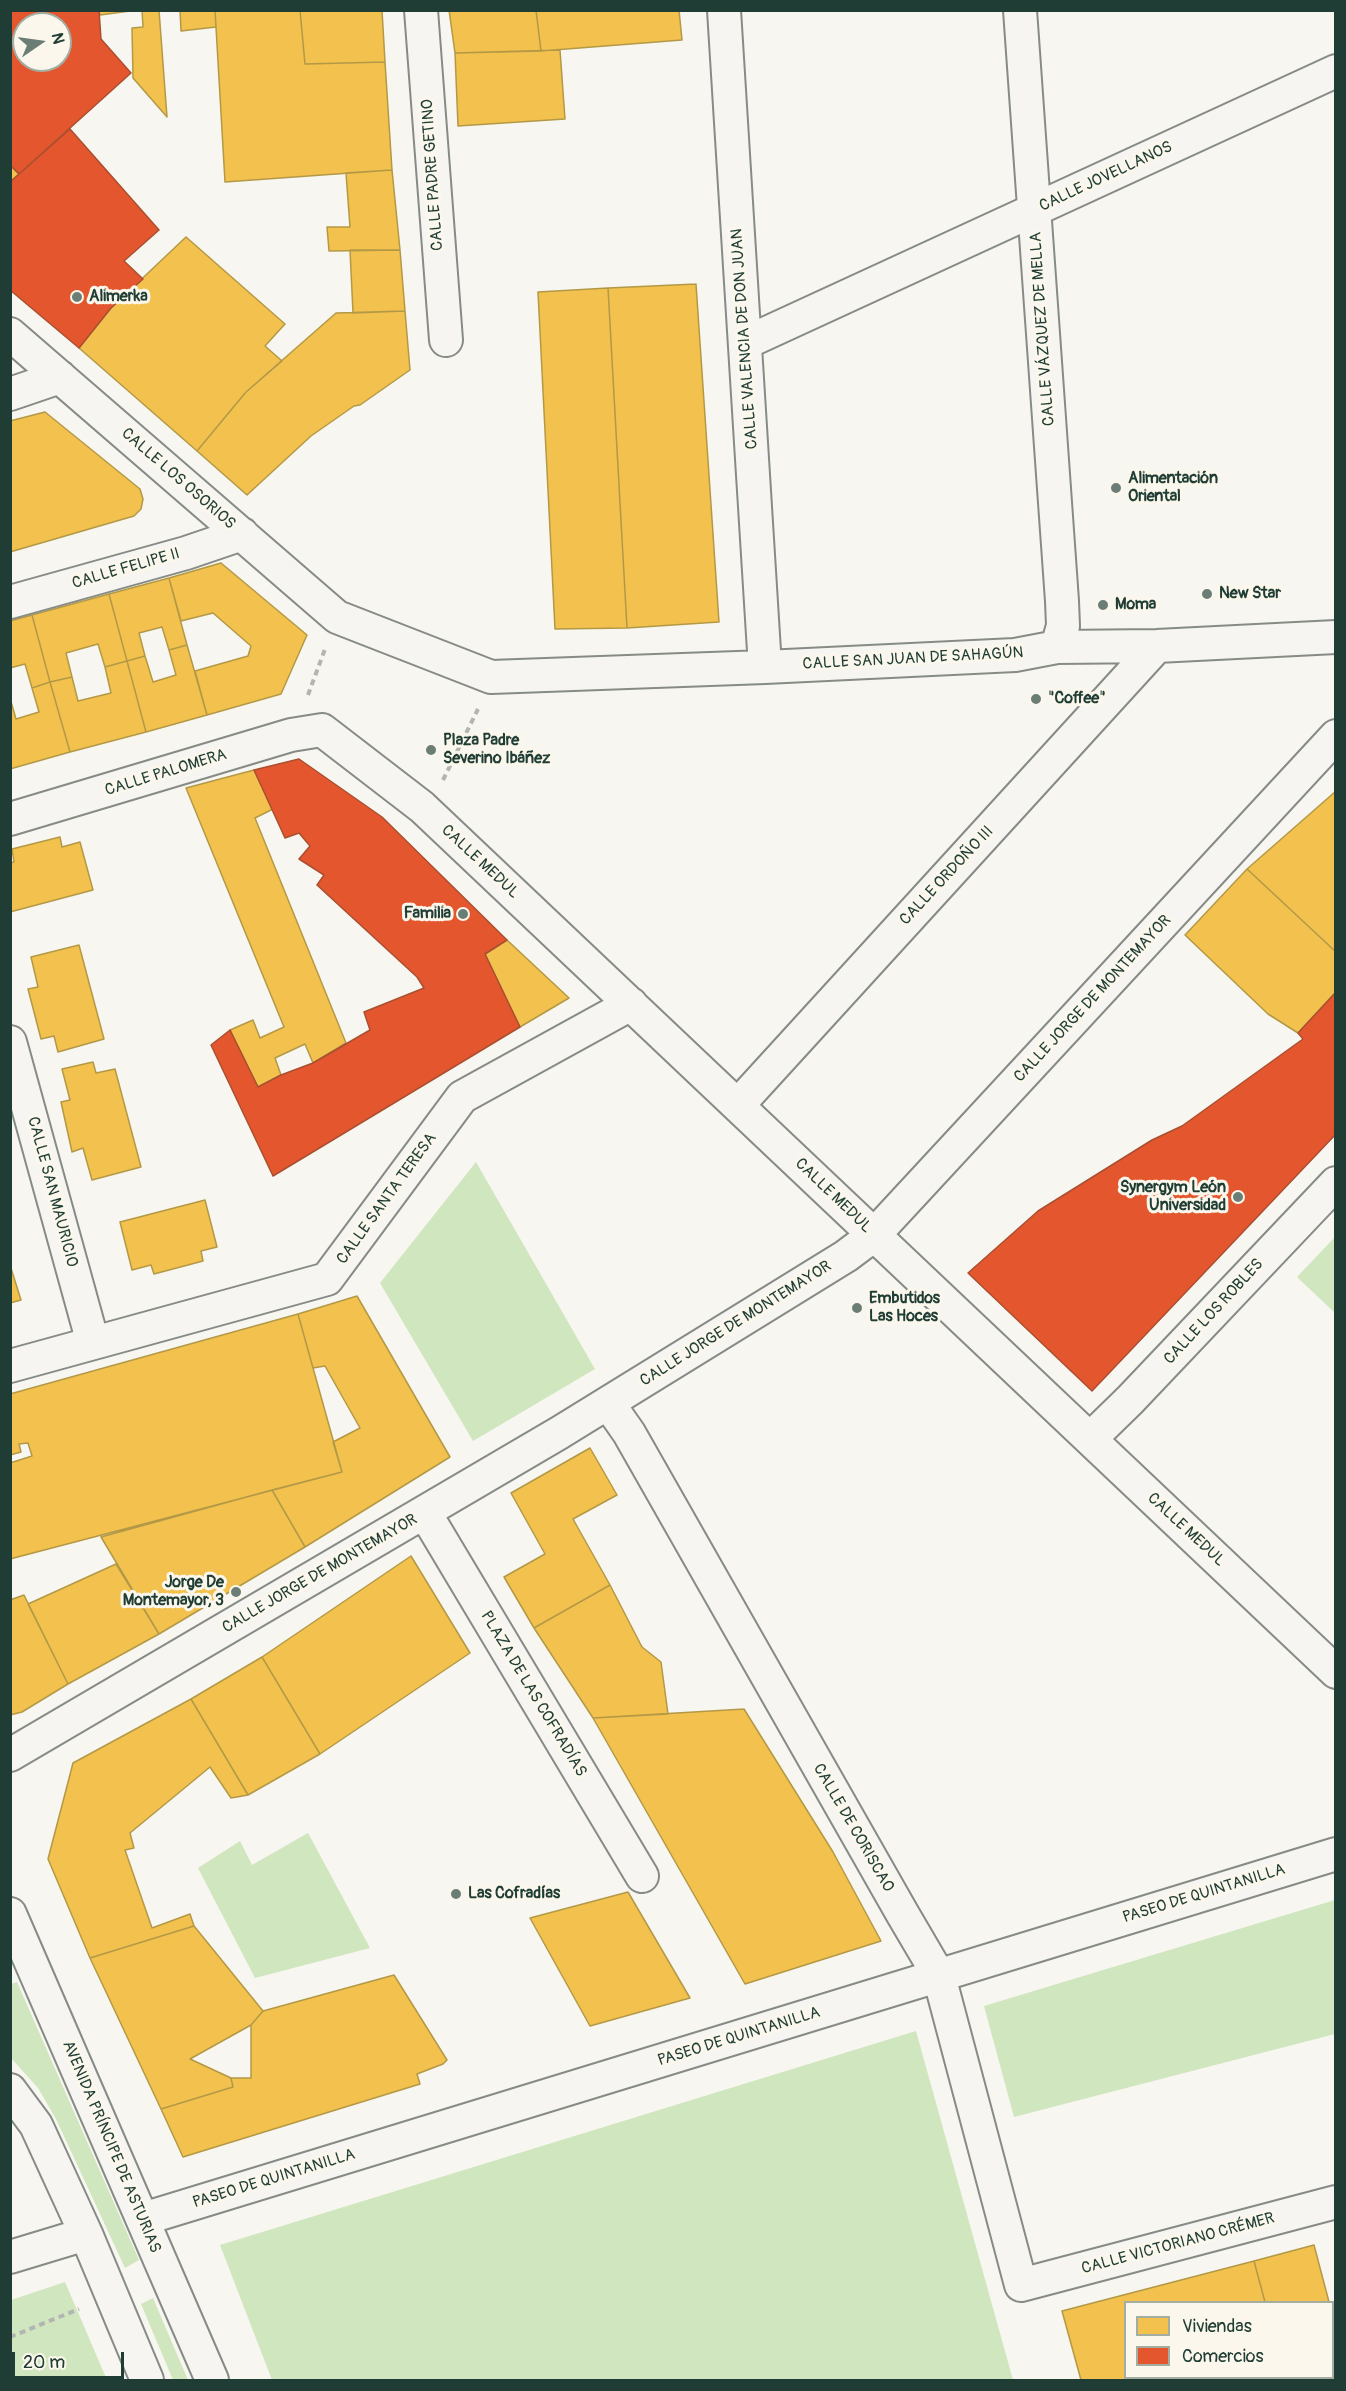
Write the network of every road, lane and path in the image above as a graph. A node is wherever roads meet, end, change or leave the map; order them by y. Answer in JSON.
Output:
{"nodes":[{"id":1,"x":421,"y":10,"type":"edge"},
{"id":2,"x":724,"y":10,"type":"edge"},
{"id":3,"x":1020,"y":10,"type":"edge"},
{"id":4,"x":1335,"y":71,"type":"edge"},
{"id":5,"x":1033,"y":210,"type":"junction"},
{"id":6,"x":10,"y":334,"type":"edge"},
{"id":7,"x":446,"y":340,"type":"dead end"},
{"id":8,"x":745,"y":343,"type":"junction"},
{"id":9,"x":60,"y":377,"type":"junction"},
{"id":10,"x":10,"y":394,"type":"edge"},
{"id":11,"x":242,"y":534,"type":"junction"},
{"id":12,"x":10,"y":602,"type":"edge"},
{"id":13,"x":342,"y":620,"type":"junction"},
{"id":14,"x":1335,"y":636,"type":"edge"},
{"id":15,"x":1157,"y":646,"type":"junction"},
{"id":16,"x":1057,"y":647,"type":"junction"},
{"id":17,"x":765,"y":667,"type":"junction"},
{"id":18,"x":490,"y":677,"type":"junction"},
{"id":19,"x":322,"y":730,"type":"joint"},
{"id":20,"x":291,"y":735,"type":"junction"},
{"id":21,"x":1335,"y":736,"type":"edge"},
{"id":22,"x":422,"y":807,"type":"junction"},
{"id":23,"x":10,"y":819,"type":"edge"},
{"id":24,"x":630,"y":1004,"type":"junction"},
{"id":25,"x":10,"y":1042,"type":"edge"},
{"id":26,"x":738,"y":1105,"type":"junction"},
{"id":27,"x":1335,"y":1183,"type":"edge"},
{"id":28,"x":874,"y":1235,"type":"junction"},
{"id":29,"x":93,"y":1343,"type":"junction"},
{"id":30,"x":10,"y":1366,"type":"edge"},
{"id":31,"x":608,"y":1403,"type":"junction"},
{"id":32,"x":1090,"y":1439,"type":"junction"},
{"id":33,"x":425,"y":1513,"type":"junction"},
{"id":34,"x":1335,"y":1672,"type":"edge"},
{"id":35,"x":12,"y":1753,"type":"edge"},
{"id":36,"x":1335,"y":1854,"type":"edge"},
{"id":37,"x":642,"y":1876,"type":"dead end"},
{"id":38,"x":10,"y":1914,"type":"edge"},
{"id":39,"x":939,"y":1976,"type":"junction"},
{"id":40,"x":10,"y":2090,"type":"edge"},
{"id":41,"x":1335,"y":2202,"type":"edge"},
{"id":42,"x":143,"y":2219,"type":"junction"},
{"id":43,"x":86,"y":2234,"type":"junction"},
{"id":44,"x":10,"y":2257,"type":"edge"},
{"id":45,"x":1021,"y":2285,"type":"joint"},
{"id":46,"x":85,"y":2307,"type":"dead end"},
{"id":47,"x":10,"y":2337,"type":"edge"},
{"id":48,"x":147,"y":2380,"type":"edge"},
{"id":49,"x":212,"y":2380,"type":"edge"}],
"edges":[{"from":1,"to":7,"type":"street","name":"CALLE PADRE GETINO"},
{"from":2,"to":8,"type":"street","name":"CALLE VALENCIA DE DON JUAN"},
{"from":3,"to":5,"type":"street","name":"CALLE VÁZQUEZ DE MELLA"},
{"from":4,"to":5,"type":"street","name":"CALLE JOVELLANOS"},
{"from":5,"to":8,"type":"street","name":"CALLE JOVELLANOS"},
{"from":5,"to":16,"type":"street","name":"CALLE VÁZQUEZ DE MELLA"},
{"from":6,"to":9,"type":"street","name":"CALLE LOS OSORIOS"},
{"from":8,"to":17,"type":"street","name":"CALLE VALENCIA DE DON JUAN"},
{"from":9,"to":10,"type":"street"},
{"from":9,"to":11,"type":"street","name":"CALLE LOS OSORIOS"},
{"from":11,"to":12,"type":"street","name":"CALLE FELIPE II"},
{"from":11,"to":13,"type":"street","name":"CALLE LOS OSORIOS"},
{"from":13,"to":18,"type":"street"},
{"from":13,"to":20,"type":"path"},
{"from":14,"to":15,"type":"street","name":"CALLE SAN JUAN DE SAHAGÚN"},
{"from":15,"to":16,"type":"street","name":"CALLE SAN JUAN DE SAHAGÚN"},
{"from":15,"to":26,"type":"street","name":"CALLE ORDOÑO III"},
{"from":16,"to":17,"type":"street","name":"CALLE SAN JUAN DE SAHAGÚN"},
{"from":17,"to":18,"type":"street","name":"CALLE SAN JUAN DE SAHAGÚN"},
{"from":18,"to":22,"type":"path"},
{"from":19,"to":20,"type":"street","name":"CALLE PALOMERA"},
{"from":19,"to":22,"type":"street","name":"CALLE MEDUL"},
{"from":20,"to":23,"type":"street","name":"CALLE PALOMERA"},
{"from":21,"to":28,"type":"street","name":"CALLE JORGE DE MONTEMAYOR"},
{"from":22,"to":24,"type":"street","name":"CALLE MEDUL"},
{"from":24,"to":26,"type":"street","name":"CALLE MEDUL"},
{"from":24,"to":29,"type":"street","name":"CALLE SANTA TERESA"},
{"from":25,"to":29,"type":"street","name":"CALLE SAN MAURICIO"},
{"from":26,"to":28,"type":"street","name":"CALLE MEDUL"},
{"from":27,"to":32,"type":"street","name":"CALLE LOS ROBLES"},
{"from":28,"to":31,"type":"street","name":"CALLE JORGE DE MONTEMAYOR"},
{"from":28,"to":32,"type":"street","name":"CALLE MEDUL"},
{"from":29,"to":30,"type":"street","name":"CALLE SANTA TERESA"},
{"from":31,"to":33,"type":"street","name":"CALLE JORGE DE MONTEMAYOR"},
{"from":31,"to":39,"type":"street","name":"CALLE DE CORISCAO"},
{"from":32,"to":34,"type":"street","name":"CALLE MEDUL"},
{"from":33,"to":35,"type":"street","name":"CALLE JORGE DE MONTEMAYOR"},
{"from":33,"to":37,"type":"street","name":"PLAZA DE LAS COFRADÍAS"},
{"from":36,"to":39,"type":"street","name":"PASEO DE QUINTANILLA"},
{"from":38,"to":42,"type":"street","name":"AVENIDA PRÍNCIPE DE ASTURIAS"},
{"from":39,"to":42,"type":"street","name":"PASEO DE QUINTANILLA"},
{"from":39,"to":45,"type":"street","name":"CALLE DE CORISCAO"},
{"from":40,"to":43,"type":"street"},
{"from":41,"to":45,"type":"street","name":"CALLE VICTORIANO CRÉMER"},
{"from":42,"to":49,"type":"street","name":"AVENIDA PRÍNCIPE DE ASTURIAS"},
{"from":43,"to":44,"type":"street"},
{"from":43,"to":48,"type":"street"},
{"from":46,"to":47,"type":"path"}]}
